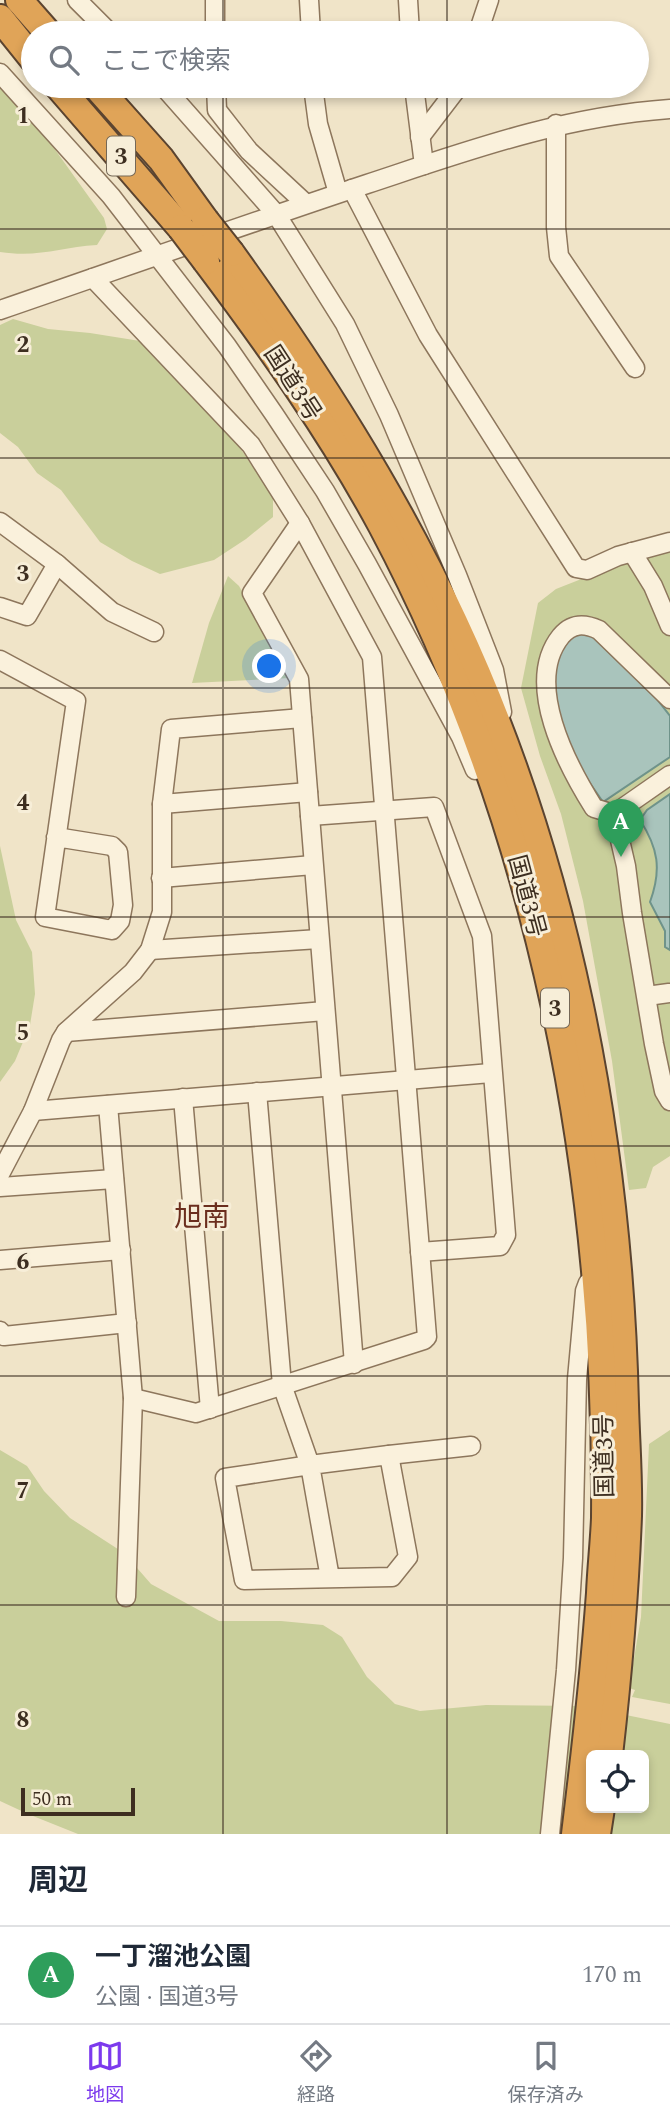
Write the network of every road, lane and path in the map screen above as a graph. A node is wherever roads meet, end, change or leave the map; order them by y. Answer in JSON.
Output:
{"nodes":[{"id":1,"x":19,"y":0,"type":"edge"},
{"id":2,"x":78,"y":0,"type":"edge"},
{"id":3,"x":215,"y":0,"type":"edge"},
{"id":4,"x":309,"y":0,"type":"edge"},
{"id":5,"x":408,"y":0,"type":"edge"},
{"id":6,"x":489,"y":0,"type":"edge"},
{"id":7,"x":0,"y":18,"type":"edge"},
{"id":8,"x":37,"y":21,"type":"edge"},
{"id":9,"x":98,"y":21,"type":"edge"},
{"id":10,"x":215,"y":21,"type":"edge"},
{"id":11,"x":310,"y":21,"type":"edge"},
{"id":12,"x":409,"y":21,"type":"edge"},
{"id":13,"x":482,"y":21,"type":"edge"},
{"id":14,"x":21,"y":44,"type":"edge"},
{"id":15,"x":0,"y":73,"type":"edge"},
{"id":16,"x":21,"y":96,"type":"edge"},
{"id":17,"x":23,"y":98,"type":"edge"},
{"id":18,"x":70,"y":98,"type":"edge"},
{"id":19,"x":107,"y":98,"type":"edge"},
{"id":20,"x":174,"y":98,"type":"edge"},
{"id":21,"x":216,"y":98,"type":"edge"},
{"id":22,"x":315,"y":98,"type":"edge"},
{"id":23,"x":415,"y":98,"type":"edge"},
{"id":24,"x":450,"y":98,"type":"edge"},
{"id":25,"x":670,"y":109,"type":"edge"},
{"id":26,"x":556,"y":124,"type":"junction"},
{"id":27,"x":420,"y":137,"type":"junction"},
{"id":28,"x":424,"y":165,"type":"junction"},
{"id":29,"x":345,"y":191,"type":"junction"},
{"id":30,"x":305,"y":203,"type":"junction"},
{"id":31,"x":276,"y":214,"type":"junction"},
{"id":32,"x":193,"y":224,"type":"junction"},
{"id":33,"x":157,"y":255,"type":"junction"},
{"id":34,"x":93,"y":278,"type":"junction"},
{"id":35,"x":0,"y":310,"type":"edge"},
{"id":36,"x":635,"y":369,"type":"dead end"},
{"id":37,"x":0,"y":522,"type":"edge"},
{"id":38,"x":300,"y":523,"type":"junction"},
{"id":39,"x":670,"y":542,"type":"edge"},
{"id":40,"x":632,"y":552,"type":"junction"},
{"id":41,"x":57,"y":564,"type":"junction"},
{"id":42,"x":0,"y":607,"type":"edge"},
{"id":43,"x":670,"y":626,"type":"edge"},
{"id":44,"x":154,"y":632,"type":"dead end"},
{"id":45,"x":0,"y":660,"type":"edge"},
{"id":46,"x":670,"y":699,"type":"edge"},
{"id":47,"x":302,"y":718,"type":"junction"},
{"id":48,"x":514,"y":771,"type":"junction"},
{"id":49,"x":670,"y":775,"type":"edge"},
{"id":50,"x":308,"y":792,"type":"junction"},
{"id":51,"x":162,"y":804,"type":"junction"},
{"id":52,"x":384,"y":811,"type":"junction"},
{"id":53,"x":614,"y":814,"type":"junction"},
{"id":54,"x":310,"y":816,"type":"junction"},
{"id":55,"x":56,"y":837,"type":"junction"},
{"id":56,"x":313,"y":865,"type":"junction"},
{"id":57,"x":161,"y":878,"type":"junction"},
{"id":58,"x":528,"y":895,"type":"junction"},
{"id":59,"x":319,"y":939,"type":"junction"},
{"id":60,"x":150,"y":950,"type":"junction"},
{"id":61,"x":669,"y":993,"type":"edge"},
{"id":62,"x":647,"y":996,"type":"junction"},
{"id":63,"x":325,"y":1012,"type":"junction"},
{"id":64,"x":66,"y":1032,"type":"junction"},
{"id":65,"x":491,"y":1073,"type":"junction"},
{"id":66,"x":407,"y":1079,"type":"junction"},
{"id":67,"x":332,"y":1086,"type":"junction"},
{"id":68,"x":257,"y":1091,"type":"junction"},
{"id":69,"x":183,"y":1098,"type":"junction"},
{"id":70,"x":670,"y":1101,"type":"edge"},
{"id":71,"x":108,"y":1105,"type":"junction"},
{"id":72,"x":33,"y":1111,"type":"junction"},
{"id":73,"x":0,"y":1174,"type":"edge"},
{"id":74,"x":114,"y":1180,"type":"junction"},
{"id":75,"x":0,"y":1187,"type":"edge"},
{"id":76,"x":121,"y":1250,"type":"junction"},
{"id":77,"x":420,"y":1252,"type":"junction"},
{"id":78,"x":0,"y":1260,"type":"edge"},
{"id":79,"x":595,"y":1266,"type":"junction"},
{"id":80,"x":127,"y":1323,"type":"junction"},
{"id":81,"x":0,"y":1331,"type":"edge"},
{"id":82,"x":354,"y":1364,"type":"junction"},
{"id":83,"x":282,"y":1385,"type":"junction"},
{"id":84,"x":133,"y":1398,"type":"junction"},
{"id":85,"x":210,"y":1409,"type":"junction"},
{"id":86,"x":471,"y":1446,"type":"dead end"},
{"id":87,"x":389,"y":1455,"type":"junction"},
{"id":88,"x":310,"y":1465,"type":"junction"},
{"id":89,"x":330,"y":1578,"type":"junction"},
{"id":90,"x":126,"y":1597,"type":"dead end"},
{"id":91,"x":610,"y":1750,"type":"edge"},
{"id":92,"x":600,"y":1813,"type":"edge"},
{"id":93,"x":550,"y":1834,"type":"edge"},
{"id":94,"x":575,"y":1834,"type":"edge"},
{"id":95,"x":597,"y":1834,"type":"edge"}],
"edges":[{"from":1,"to":8,"type":"highway"},
{"from":2,"to":9,"type":"street"},
{"from":3,"to":10,"type":"street"},
{"from":4,"to":11,"type":"street"},
{"from":5,"to":12,"type":"street"},
{"from":6,"to":13,"type":"street"},
{"from":7,"to":14,"type":"highway"},
{"from":15,"to":16,"type":"street"},
{"from":17,"to":33,"type":"street"},
{"from":18,"to":32,"type":"highway","name":"国道3号","number":"3"},
{"from":19,"to":32,"type":"highway","name":"国道3号","number":"3"},
{"from":20,"to":31,"type":"street"},
{"from":21,"to":30,"type":"street"},
{"from":22,"to":29,"type":"street"},
{"from":23,"to":27,"type":"street"},
{"from":24,"to":27,"type":"street"},
{"from":25,"to":26,"type":"street"},
{"from":26,"to":28,"type":"street"},
{"from":26,"to":36,"type":"street"},
{"from":27,"to":28,"type":"street"},
{"from":28,"to":29,"type":"street"},
{"from":29,"to":30,"type":"street"},
{"from":29,"to":40,"type":"street"},
{"from":30,"to":31,"type":"street"},
{"from":31,"to":33,"type":"street"},
{"from":31,"to":48,"type":"street"},
{"from":32,"to":48,"type":"highway","name":"国道3号","number":"3","bridge":true},
{"from":32,"to":58,"type":"highway","name":"国道3号","number":"3","bridge":true},
{"from":33,"to":34,"type":"street"},
{"from":33,"to":58,"type":"street"},
{"from":34,"to":35,"type":"street"},
{"from":34,"to":38,"type":"street"},
{"from":37,"to":41,"type":"street"},
{"from":38,"to":47,"type":"street"},
{"from":38,"to":52,"type":"street"},
{"from":39,"to":40,"type":"street"},
{"from":40,"to":43,"type":"street"},
{"from":41,"to":42,"type":"street"},
{"from":41,"to":44,"type":"street"},
{"from":45,"to":55,"type":"street"},
{"from":46,"to":53,"type":"street"},
{"from":47,"to":50,"type":"street"},
{"from":47,"to":51,"type":"street"},
{"from":48,"to":91,"type":"highway","name":"国道3号","number":"3"},
{"from":49,"to":53,"type":"street"},
{"from":50,"to":51,"type":"street"},
{"from":50,"to":54,"type":"street"},
{"from":51,"to":57,"type":"street"},
{"from":52,"to":54,"type":"street"},
{"from":52,"to":65,"type":"street"},
{"from":52,"to":66,"type":"street"},
{"from":53,"to":62,"type":"street"},
{"from":54,"to":56,"type":"street"},
{"from":55,"to":55,"type":"street"},
{"from":56,"to":57,"type":"street"},
{"from":56,"to":59,"type":"street"},
{"from":57,"to":60,"type":"street"},
{"from":58,"to":79,"type":"highway","name":"国道3号","number":"3"},
{"from":59,"to":60,"type":"street"},
{"from":59,"to":63,"type":"street"},
{"from":60,"to":64,"type":"street"},
{"from":61,"to":62,"type":"street"},
{"from":62,"to":70,"type":"street"},
{"from":63,"to":64,"type":"street"},
{"from":63,"to":67,"type":"street"},
{"from":64,"to":72,"type":"street"},
{"from":65,"to":66,"type":"street"},
{"from":65,"to":77,"type":"street"},
{"from":66,"to":67,"type":"street"},
{"from":66,"to":77,"type":"street"},
{"from":67,"to":68,"type":"street"},
{"from":67,"to":82,"type":"street"},
{"from":68,"to":69,"type":"street"},
{"from":68,"to":83,"type":"street"},
{"from":69,"to":71,"type":"street"},
{"from":69,"to":85,"type":"street"},
{"from":71,"to":72,"type":"street"},
{"from":71,"to":74,"type":"street"},
{"from":72,"to":73,"type":"street"},
{"from":74,"to":75,"type":"street"},
{"from":74,"to":76,"type":"street"},
{"from":76,"to":78,"type":"street"},
{"from":76,"to":80,"type":"street"},
{"from":77,"to":82,"type":"street"},
{"from":79,"to":93,"type":"street"},
{"from":79,"to":94,"type":"highway","name":"国道3号","number":"3"},
{"from":80,"to":81,"type":"street"},
{"from":80,"to":84,"type":"street"},
{"from":82,"to":83,"type":"street"},
{"from":83,"to":85,"type":"street"},
{"from":83,"to":88,"type":"street"},
{"from":84,"to":85,"type":"street"},
{"from":84,"to":90,"type":"street"},
{"from":86,"to":87,"type":"street"},
{"from":87,"to":88,"type":"street"},
{"from":87,"to":89,"type":"street"},
{"from":88,"to":89,"type":"street"},
{"from":88,"to":89,"type":"street"},
{"from":92,"to":95,"type":"highway"}]}
